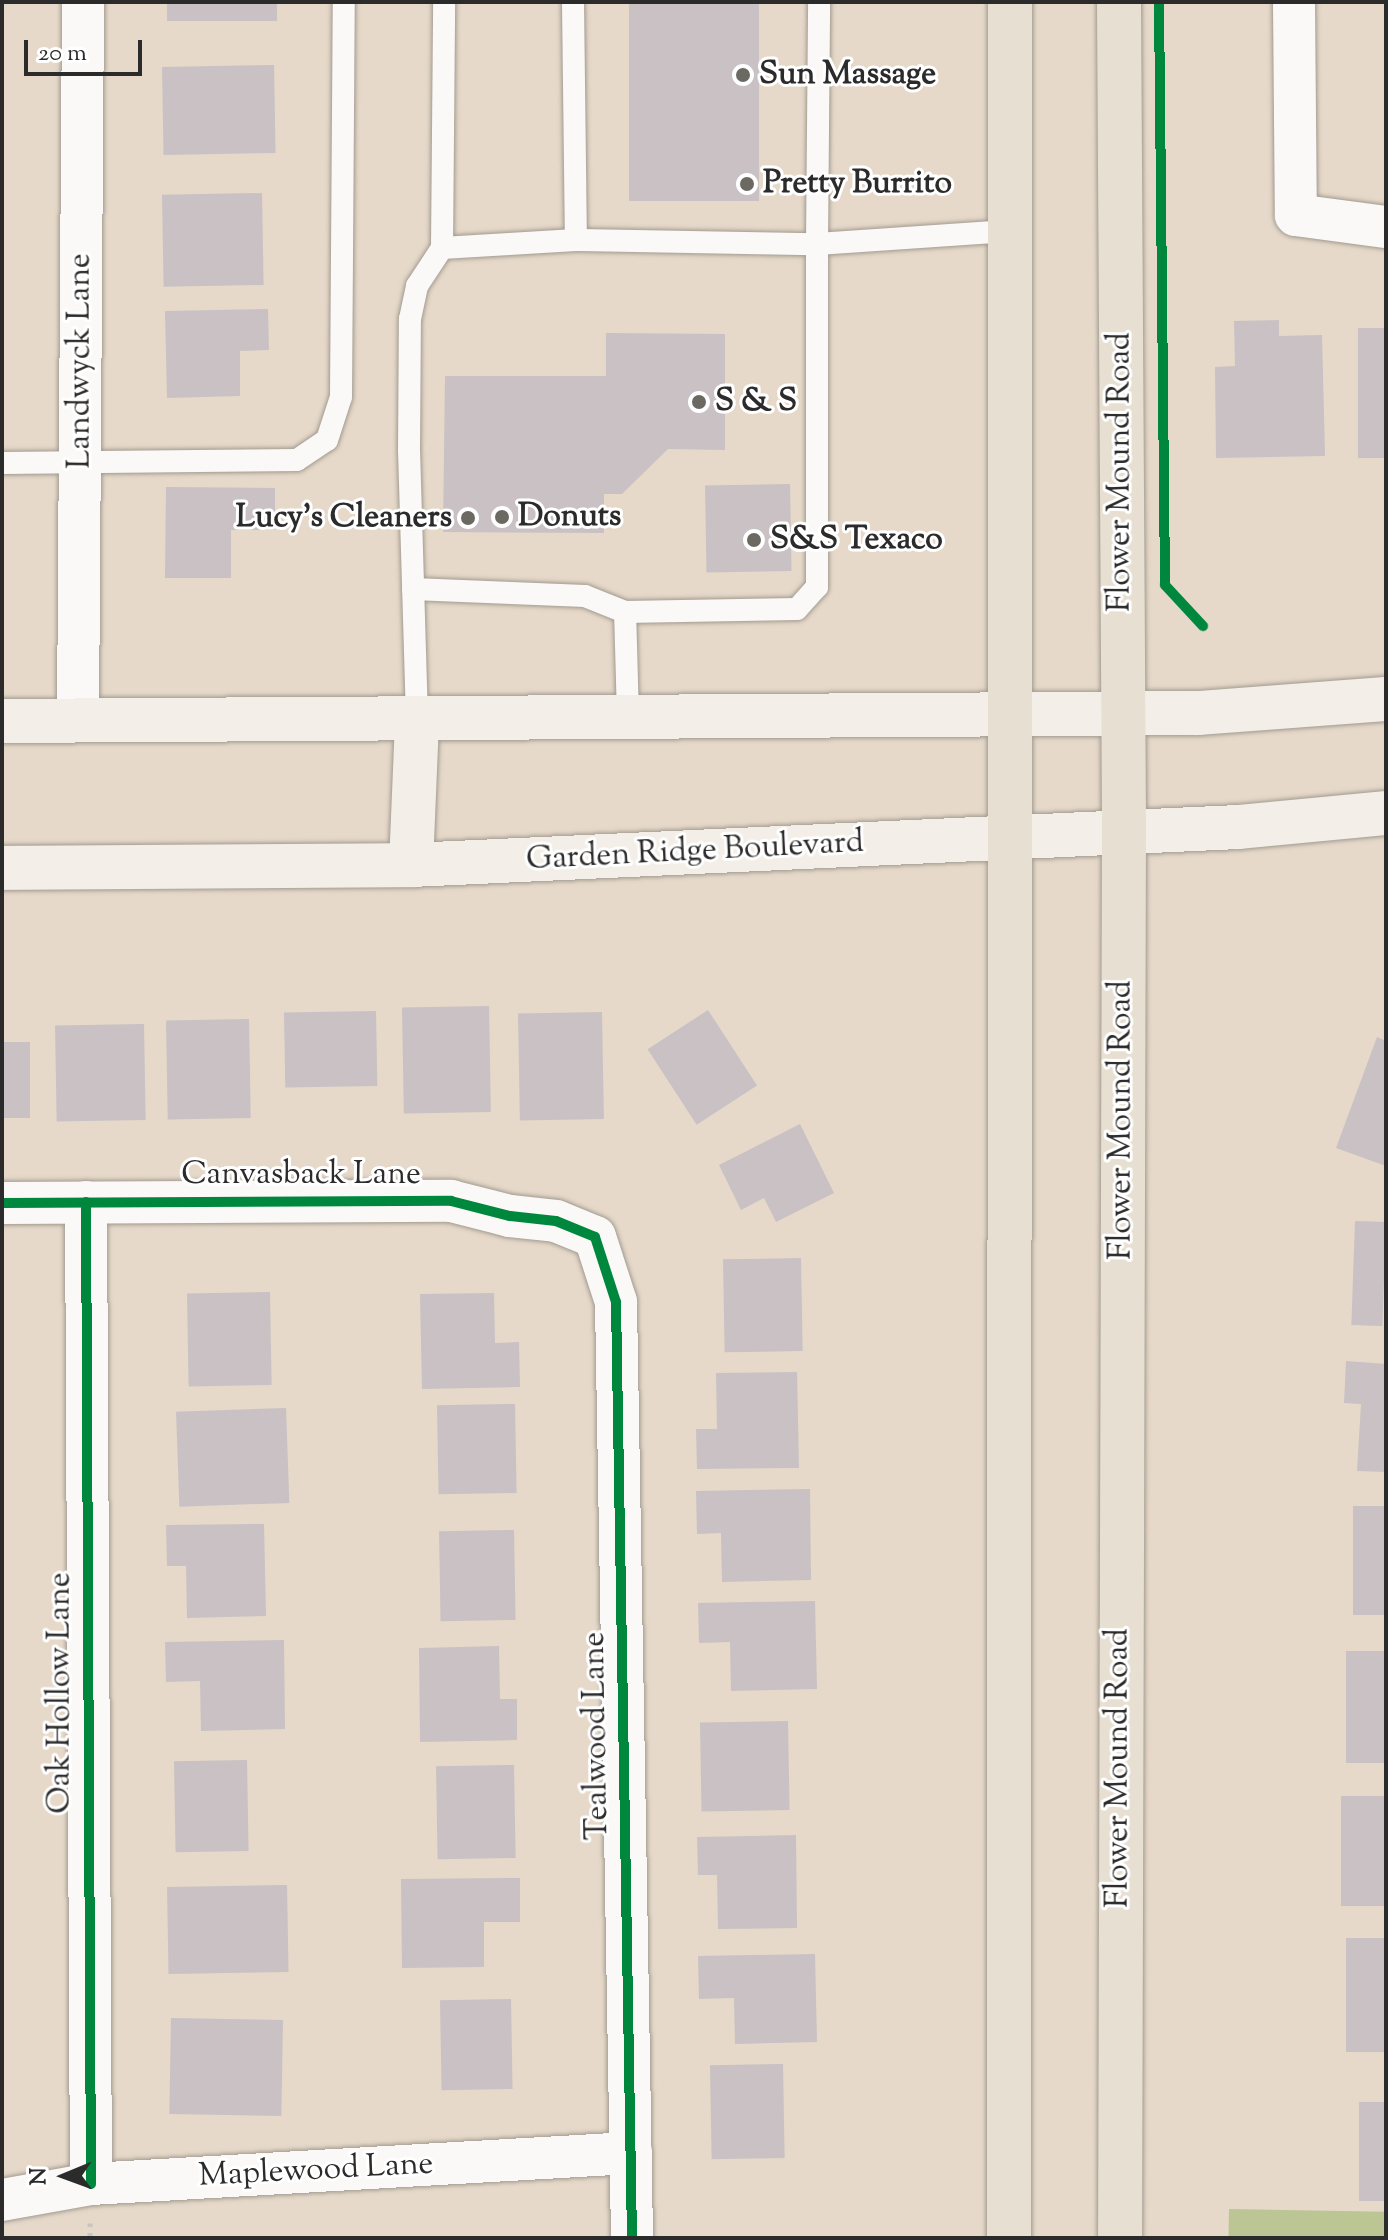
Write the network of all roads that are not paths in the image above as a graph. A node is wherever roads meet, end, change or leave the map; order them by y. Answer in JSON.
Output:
{"nodes":[{"id":1,"x":83,"y":2,"type":"edge"},
{"id":2,"x":344,"y":2,"type":"edge"},
{"id":3,"x":444,"y":2,"type":"edge"},
{"id":4,"x":573,"y":2,"type":"edge"},
{"id":5,"x":819,"y":2,"type":"edge"},
{"id":6,"x":1010,"y":2,"type":"edge"},
{"id":7,"x":1119,"y":2,"type":"edge"},
{"id":8,"x":1294,"y":2,"type":"edge"},
{"id":9,"x":1386,"y":227,"type":"edge"},
{"id":10,"x":1009,"y":231,"type":"junction"},
{"id":11,"x":576,"y":240,"type":"junction"},
{"id":12,"x":817,"y":244,"type":"junction"},
{"id":13,"x":442,"y":248,"type":"junction"},
{"id":14,"x":80,"y":460,"type":"junction"},
{"id":15,"x":2,"y":463,"type":"edge"},
{"id":16,"x":413,"y":589,"type":"junction"},
{"id":17,"x":625,"y":612,"type":"junction"},
{"id":18,"x":1386,"y":699,"type":"edge"},
{"id":19,"x":1010,"y":713,"type":"junction"},
{"id":20,"x":1122,"y":714,"type":"junction"},
{"id":21,"x":628,"y":717,"type":"junction"},
{"id":22,"x":78,"y":719,"type":"junction"},
{"id":23,"x":417,"y":719,"type":"junction"},
{"id":24,"x":2,"y":721,"type":"edge"},
{"id":25,"x":1386,"y":813,"type":"edge"},
{"id":26,"x":1124,"y":831,"type":"junction"},
{"id":27,"x":1011,"y":837,"type":"junction"},
{"id":28,"x":411,"y":865,"type":"junction"},
{"id":29,"x":2,"y":868,"type":"edge"},
{"id":30,"x":86,"y":1202,"type":"junction"},
{"id":31,"x":2,"y":1203,"type":"edge"},
{"id":32,"x":595,"y":1237,"type":"joint"},
{"id":33,"x":631,"y":2153,"type":"junction"},
{"id":34,"x":91,"y":2184,"type":"junction"},
{"id":35,"x":2,"y":2200,"type":"edge"},
{"id":36,"x":632,"y":2238,"type":"edge"},
{"id":37,"x":1009,"y":2238,"type":"edge"},
{"id":38,"x":1120,"y":2238,"type":"edge"}],
"edges":[{"from":1,"to":14,"type":"street","name":"Landwyck Lane"},
{"from":2,"to":14,"type":"lane"},
{"from":3,"to":13,"type":"lane"},
{"from":4,"to":11,"type":"lane"},
{"from":5,"to":12,"type":"lane"},
{"from":6,"to":10,"type":"main road"},
{"from":7,"to":20,"type":"main road","name":"Flower Mound Road"},
{"from":8,"to":9,"type":"street"},
{"from":10,"to":12,"type":"lane"},
{"from":10,"to":19,"type":"main road"},
{"from":11,"to":12,"type":"lane"},
{"from":11,"to":13,"type":"lane"},
{"from":12,"to":17,"type":"lane"},
{"from":13,"to":16,"type":"lane"},
{"from":14,"to":15,"type":"lane"},
{"from":14,"to":22,"type":"street","name":"Landwyck Lane"},
{"from":16,"to":17,"type":"lane"},
{"from":16,"to":23,"type":"lane"},
{"from":17,"to":21,"type":"lane"},
{"from":18,"to":20,"type":"main road"},
{"from":19,"to":20,"type":"main road"},
{"from":19,"to":21,"type":"main road"},
{"from":19,"to":27,"type":"main road"},
{"from":20,"to":26,"type":"main road","name":"Flower Mound Road"},
{"from":21,"to":23,"type":"main road"},
{"from":22,"to":23,"type":"main road"},
{"from":22,"to":24,"type":"main road"},
{"from":23,"to":28,"type":"main road"},
{"from":25,"to":26,"type":"main road","name":"Garden Ridge Boulevard"},
{"from":26,"to":27,"type":"main road","name":"Garden Ridge Boulevard"},
{"from":26,"to":38,"type":"main road","name":"Flower Mound Road"},
{"from":27,"to":28,"type":"main road","name":"Garden Ridge Boulevard"},
{"from":27,"to":37,"type":"main road"},
{"from":28,"to":29,"type":"main road","name":"Garden Ridge Boulevard"},
{"from":30,"to":31,"type":"street","name":"Canvasback Lane"},
{"from":30,"to":32,"type":"street","name":"Canvasback Lane"},
{"from":30,"to":34,"type":"street","name":"Oak Hollow Lane"},
{"from":32,"to":33,"type":"street","name":"Tealwood Lane"},
{"from":33,"to":34,"type":"street","name":"Maplewood Lane"},
{"from":33,"to":36,"type":"street","name":"Tealwood Lane"},
{"from":34,"to":35,"type":"street","name":"Maplewood Lane"}]}
